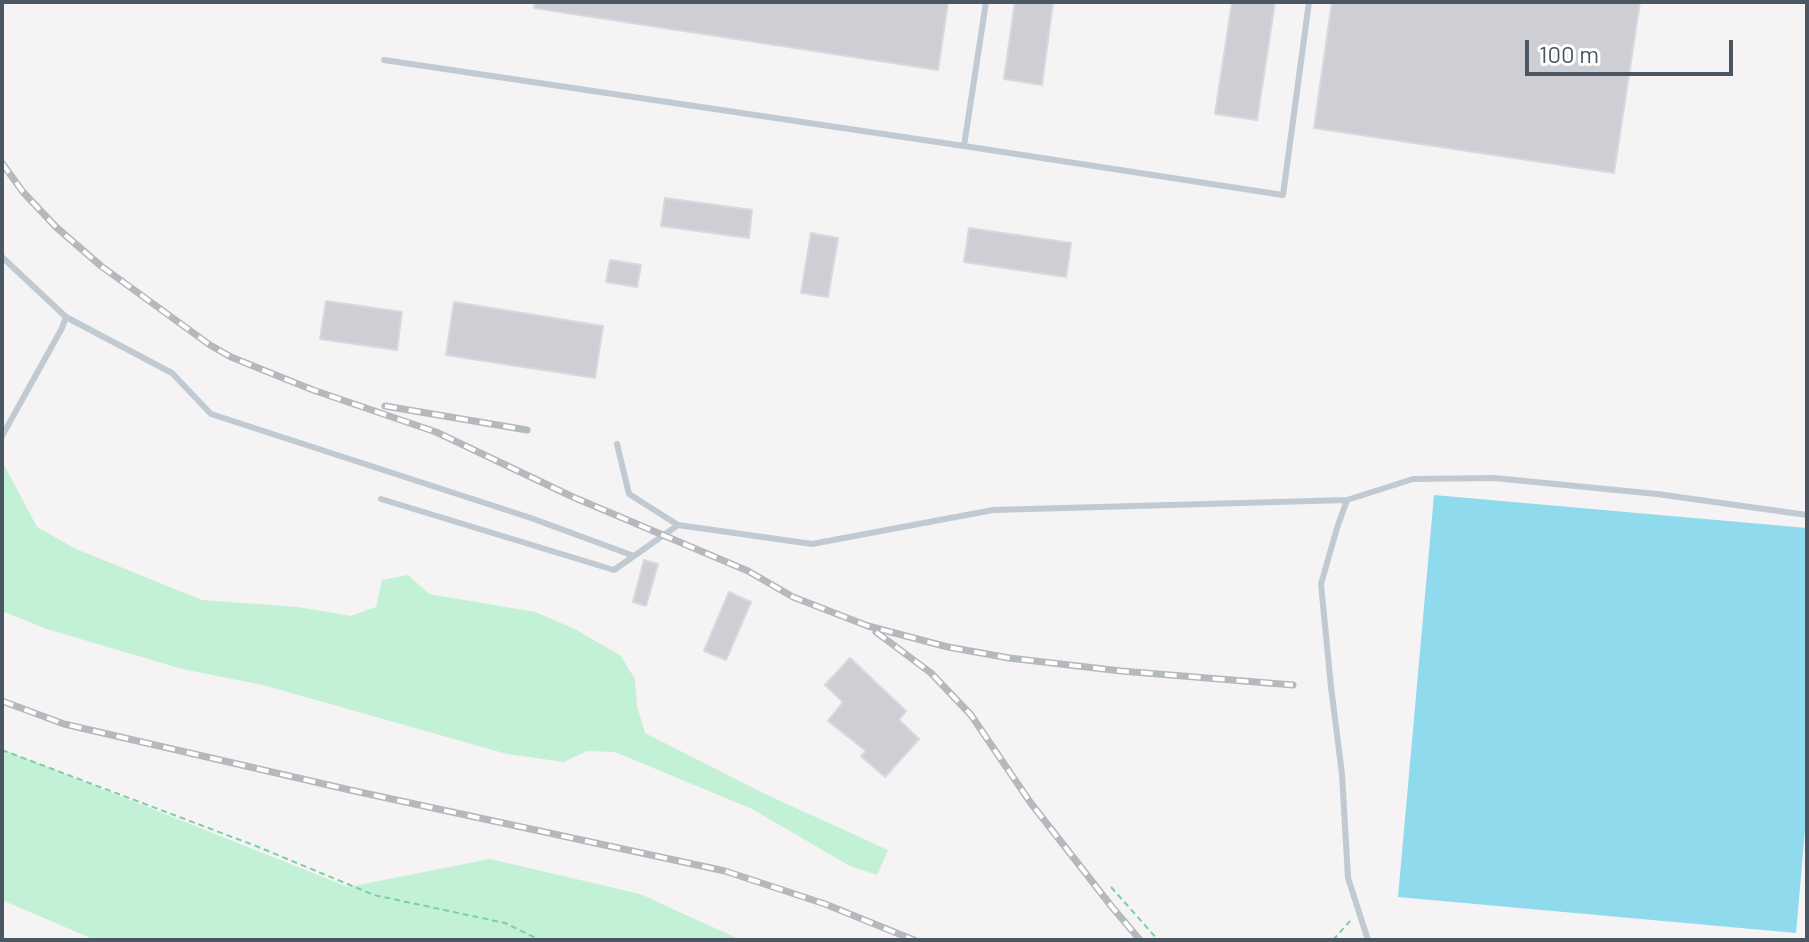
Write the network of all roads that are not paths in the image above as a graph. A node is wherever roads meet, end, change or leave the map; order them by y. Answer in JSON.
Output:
{"nodes":[{"id":1,"x":986,"y":2,"type":"edge"},
{"id":2,"x":1309,"y":2,"type":"edge"},
{"id":3,"x":384,"y":60,"type":"dead end"},
{"id":4,"x":964,"y":146,"type":"junction"},
{"id":5,"x":2,"y":257,"type":"edge"},
{"id":6,"x":66,"y":317,"type":"junction"},
{"id":7,"x":2,"y":436,"type":"edge"},
{"id":8,"x":617,"y":444,"type":"dead end"},
{"id":9,"x":381,"y":499,"type":"dead end"},
{"id":10,"x":1347,"y":500,"type":"junction"},
{"id":11,"x":1807,"y":515,"type":"edge"},
{"id":12,"x":678,"y":525,"type":"junction"},
{"id":13,"x":634,"y":556,"type":"junction"},
{"id":14,"x":1368,"y":940,"type":"edge"}],
"edges":[{"from":1,"to":4,"type":"lane"},
{"from":2,"to":4,"type":"lane"},
{"from":3,"to":4,"type":"lane"},
{"from":5,"to":6,"type":"lane"},
{"from":6,"to":7,"type":"lane"},
{"from":6,"to":13,"type":"lane"},
{"from":8,"to":12,"type":"lane"},
{"from":9,"to":13,"type":"lane"},
{"from":10,"to":11,"type":"lane"},
{"from":10,"to":12,"type":"lane"},
{"from":10,"to":14,"type":"lane"},
{"from":12,"to":13,"type":"lane"}]}
